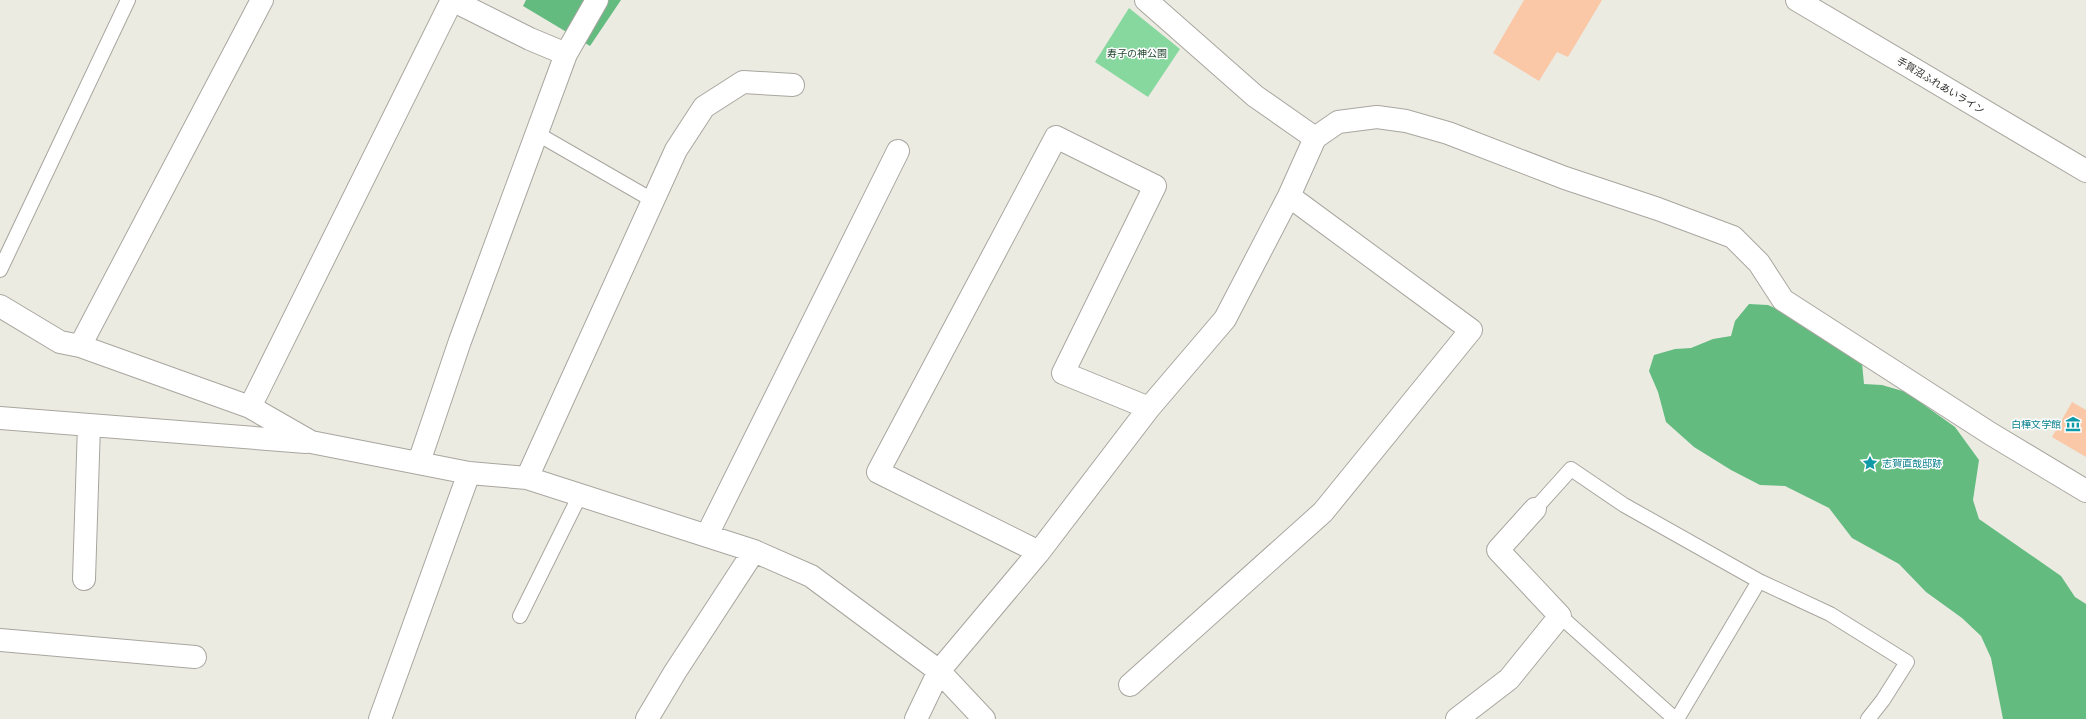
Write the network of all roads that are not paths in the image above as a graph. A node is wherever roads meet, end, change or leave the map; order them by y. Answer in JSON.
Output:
{"nodes":[{"id":1,"x":128,"y":0,"type":"edge"},
{"id":2,"x":262,"y":0,"type":"edge"},
{"id":3,"x":452,"y":0,"type":"edge"},
{"id":4,"x":597,"y":0,"type":"edge"},
{"id":5,"x":1146,"y":0,"type":"edge"},
{"id":6,"x":1797,"y":0,"type":"edge"},
{"id":7,"x":566,"y":54,"type":"junction"},
{"id":8,"x":793,"y":85,"type":"dead end"},
{"id":9,"x":536,"y":133,"type":"junction"},
{"id":10,"x":1315,"y":138,"type":"junction"},
{"id":11,"x":898,"y":151,"type":"dead end"},
{"id":12,"x":2085,"y":168,"type":"edge"},
{"id":13,"x":1289,"y":196,"type":"junction"},
{"id":14,"x":654,"y":201,"type":"junction"},
{"id":15,"x":0,"y":270,"type":"edge"},
{"id":16,"x":0,"y":306,"type":"edge"},
{"id":17,"x":80,"y":346,"type":"junction"},
{"id":18,"x":250,"y":407,"type":"junction"},
{"id":19,"x":1148,"y":408,"type":"junction"},
{"id":20,"x":0,"y":418,"type":"edge"},
{"id":21,"x":90,"y":425,"type":"junction"},
{"id":22,"x":311,"y":442,"type":"junction"},
{"id":23,"x":419,"y":462,"type":"junction"},
{"id":24,"x":469,"y":473,"type":"junction"},
{"id":25,"x":527,"y":478,"type":"junction"},
{"id":26,"x":2086,"y":491,"type":"edge"},
{"id":27,"x":580,"y":495,"type":"junction"},
{"id":28,"x":1535,"y":509,"type":"joint"},
{"id":29,"x":707,"y":536,"type":"junction"},
{"id":30,"x":754,"y":551,"type":"junction"},
{"id":31,"x":1039,"y":552,"type":"junction"},
{"id":32,"x":84,"y":579,"type":"dead end"},
{"id":33,"x":1759,"y":581,"type":"junction"},
{"id":34,"x":520,"y":616,"type":"dead end"},
{"id":35,"x":1560,"y":616,"type":"junction"},
{"id":36,"x":0,"y":640,"type":"edge"},
{"id":37,"x":195,"y":657,"type":"dead end"},
{"id":38,"x":939,"y":671,"type":"junction"},
{"id":39,"x":1130,"y":685,"type":"dead end"},
{"id":40,"x":380,"y":719,"type":"edge"},
{"id":41,"x":647,"y":719,"type":"edge"},
{"id":42,"x":916,"y":719,"type":"edge"},
{"id":43,"x":984,"y":719,"type":"edge"},
{"id":44,"x":1457,"y":719,"type":"edge"},
{"id":45,"x":1676,"y":719,"type":"edge"},
{"id":46,"x":1868,"y":719,"type":"edge"}],
"edges":[{"from":1,"to":15,"type":"lane"},
{"from":2,"to":17,"type":"street"},
{"from":3,"to":7,"type":"street"},
{"from":3,"to":18,"type":"street"},
{"from":4,"to":7,"type":"street"},
{"from":5,"to":10,"type":"street"},
{"from":6,"to":12,"type":"street","name":"手賀沼ふれあいライン"},
{"from":7,"to":9,"type":"street"},
{"from":8,"to":14,"type":"street"},
{"from":9,"to":14,"type":"lane"},
{"from":9,"to":23,"type":"street"},
{"from":10,"to":13,"type":"street"},
{"from":10,"to":26,"type":"street"},
{"from":11,"to":29,"type":"street"},
{"from":13,"to":19,"type":"street"},
{"from":13,"to":39,"type":"street"},
{"from":14,"to":25,"type":"street"},
{"from":16,"to":17,"type":"street"},
{"from":17,"to":18,"type":"street"},
{"from":18,"to":22,"type":"street"},
{"from":19,"to":31,"type":"street"},
{"from":19,"to":31,"type":"street"},
{"from":20,"to":21,"type":"street"},
{"from":21,"to":22,"type":"street"},
{"from":21,"to":32,"type":"street"},
{"from":22,"to":23,"type":"street"},
{"from":23,"to":24,"type":"street"},
{"from":24,"to":25,"type":"street"},
{"from":24,"to":40,"type":"street"},
{"from":25,"to":27,"type":"street"},
{"from":27,"to":29,"type":"street"},
{"from":27,"to":34,"type":"lane"},
{"from":28,"to":33,"type":"lane"},
{"from":28,"to":35,"type":"street"},
{"from":29,"to":30,"type":"street"},
{"from":30,"to":38,"type":"street"},
{"from":30,"to":41,"type":"street"},
{"from":31,"to":38,"type":"street"},
{"from":33,"to":45,"type":"lane"},
{"from":33,"to":46,"type":"lane"},
{"from":35,"to":44,"type":"street"},
{"from":35,"to":45,"type":"lane"},
{"from":36,"to":37,"type":"street"},
{"from":38,"to":42,"type":"street"},
{"from":38,"to":43,"type":"street"}]}
